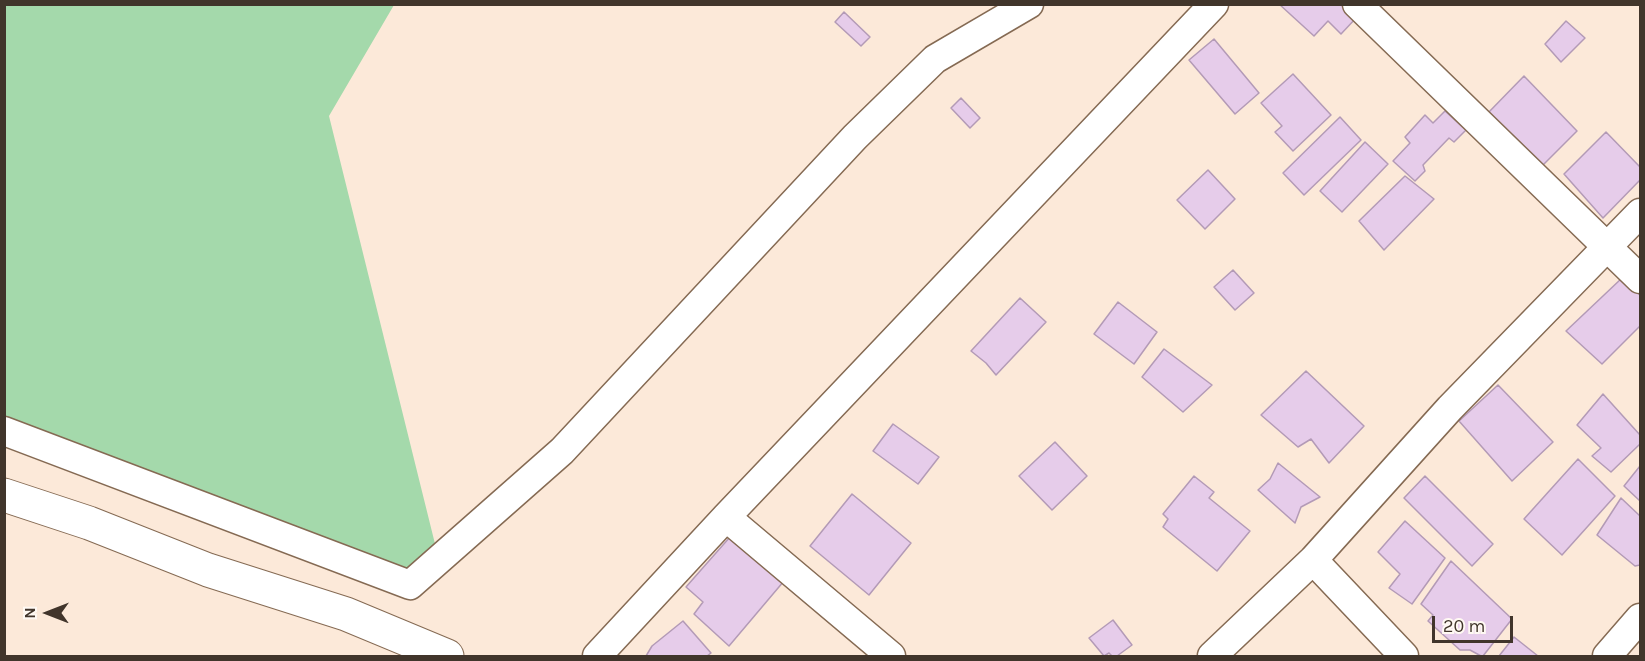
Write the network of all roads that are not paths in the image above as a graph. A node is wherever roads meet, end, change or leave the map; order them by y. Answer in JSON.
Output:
{"nodes":[{"id":1,"x":1029,"y":4,"type":"edge"},
{"id":2,"x":1214,"y":4,"type":"edge"},
{"id":3,"x":1357,"y":4,"type":"edge"},
{"id":4,"x":1641,"y":213,"type":"edge"},
{"id":5,"x":1607,"y":247,"type":"junction"},
{"id":6,"x":1641,"y":279,"type":"edge"},
{"id":7,"x":4,"y":431,"type":"edge"},
{"id":8,"x":4,"y":495,"type":"edge"},
{"id":9,"x":726,"y":517,"type":"junction"},
{"id":10,"x":1313,"y":560,"type":"junction"},
{"id":11,"x":1641,"y":618,"type":"edge"},
{"id":12,"x":447,"y":657,"type":"edge"},
{"id":13,"x":597,"y":657,"type":"edge"},
{"id":14,"x":891,"y":657,"type":"edge"},
{"id":15,"x":1212,"y":657,"type":"edge"},
{"id":16,"x":1404,"y":657,"type":"edge"},
{"id":17,"x":1607,"y":657,"type":"edge"}],
"edges":[{"from":1,"to":7,"type":"street"},
{"from":2,"to":9,"type":"street"},
{"from":3,"to":5,"type":"street"},
{"from":4,"to":5,"type":"street"},
{"from":5,"to":6,"type":"street"},
{"from":5,"to":10,"type":"street"},
{"from":8,"to":12,"type":"street"},
{"from":9,"to":13,"type":"street"},
{"from":9,"to":14,"type":"street"},
{"from":10,"to":15,"type":"street"},
{"from":10,"to":16,"type":"street"},
{"from":11,"to":17,"type":"street"}]}
